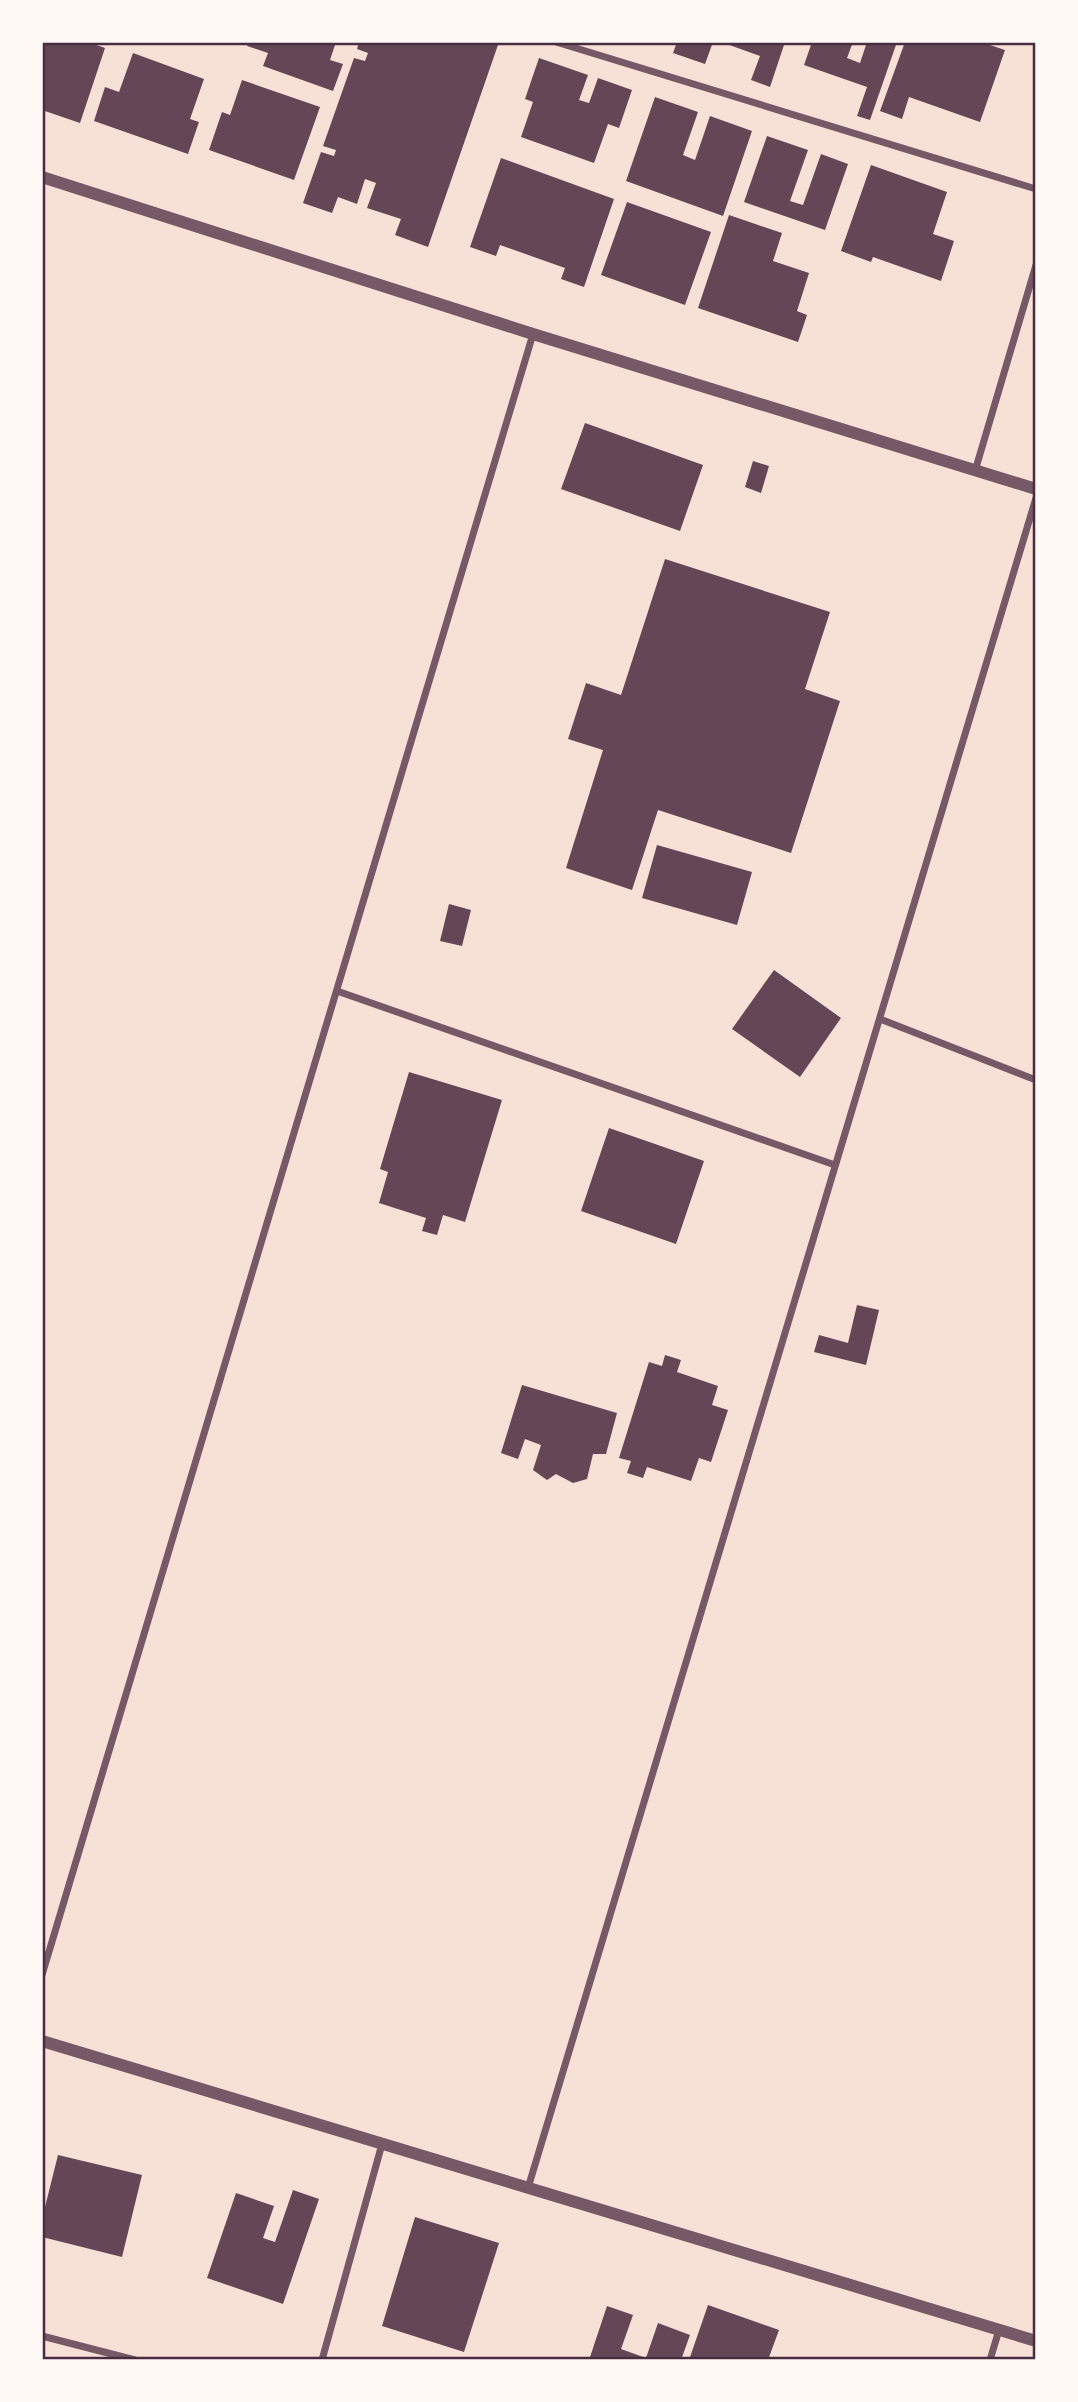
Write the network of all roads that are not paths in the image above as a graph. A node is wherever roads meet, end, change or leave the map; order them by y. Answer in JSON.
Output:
{"nodes":[{"id":1,"x":556,"y":42,"type":"edge"},
{"id":2,"x":42,"y":177,"type":"edge"},
{"id":3,"x":1036,"y":189,"type":"edge"},
{"id":4,"x":1036,"y":265,"type":"edge"},
{"id":5,"x":533,"y":334,"type":"junction"},
{"id":6,"x":975,"y":471,"type":"junction"},
{"id":7,"x":1036,"y":489,"type":"edge"},
{"id":8,"x":1036,"y":498,"type":"edge"},
{"id":9,"x":337,"y":991,"type":"junction"},
{"id":10,"x":880,"y":1018,"type":"junction"},
{"id":11,"x":1036,"y":1080,"type":"edge"},
{"id":12,"x":835,"y":1165,"type":"junction"},
{"id":13,"x":42,"y":1975,"type":"edge"},
{"id":14,"x":42,"y":2041,"type":"edge"},
{"id":15,"x":382,"y":2144,"type":"junction"},
{"id":16,"x":528,"y":2188,"type":"junction"},
{"id":17,"x":999,"y":2330,"type":"junction"},
{"id":18,"x":42,"y":2336,"type":"edge"},
{"id":19,"x":1036,"y":2341,"type":"edge"},
{"id":20,"x":135,"y":2360,"type":"edge"},
{"id":21,"x":322,"y":2360,"type":"edge"},
{"id":22,"x":990,"y":2360,"type":"edge"}],
"edges":[{"from":1,"to":3,"type":"street"},
{"from":2,"to":5,"type":"street"},
{"from":4,"to":6,"type":"street"},
{"from":5,"to":6,"type":"street"},
{"from":5,"to":9,"type":"street"},
{"from":6,"to":7,"type":"street"},
{"from":8,"to":10,"type":"street"},
{"from":9,"to":12,"type":"street"},
{"from":9,"to":13,"type":"street"},
{"from":10,"to":11,"type":"street"},
{"from":10,"to":12,"type":"street"},
{"from":12,"to":16,"type":"street"},
{"from":14,"to":15,"type":"street"},
{"from":15,"to":16,"type":"street"},
{"from":15,"to":21,"type":"street"},
{"from":16,"to":17,"type":"street"},
{"from":17,"to":19,"type":"street"},
{"from":17,"to":22,"type":"street"},
{"from":18,"to":20,"type":"street"}]}
